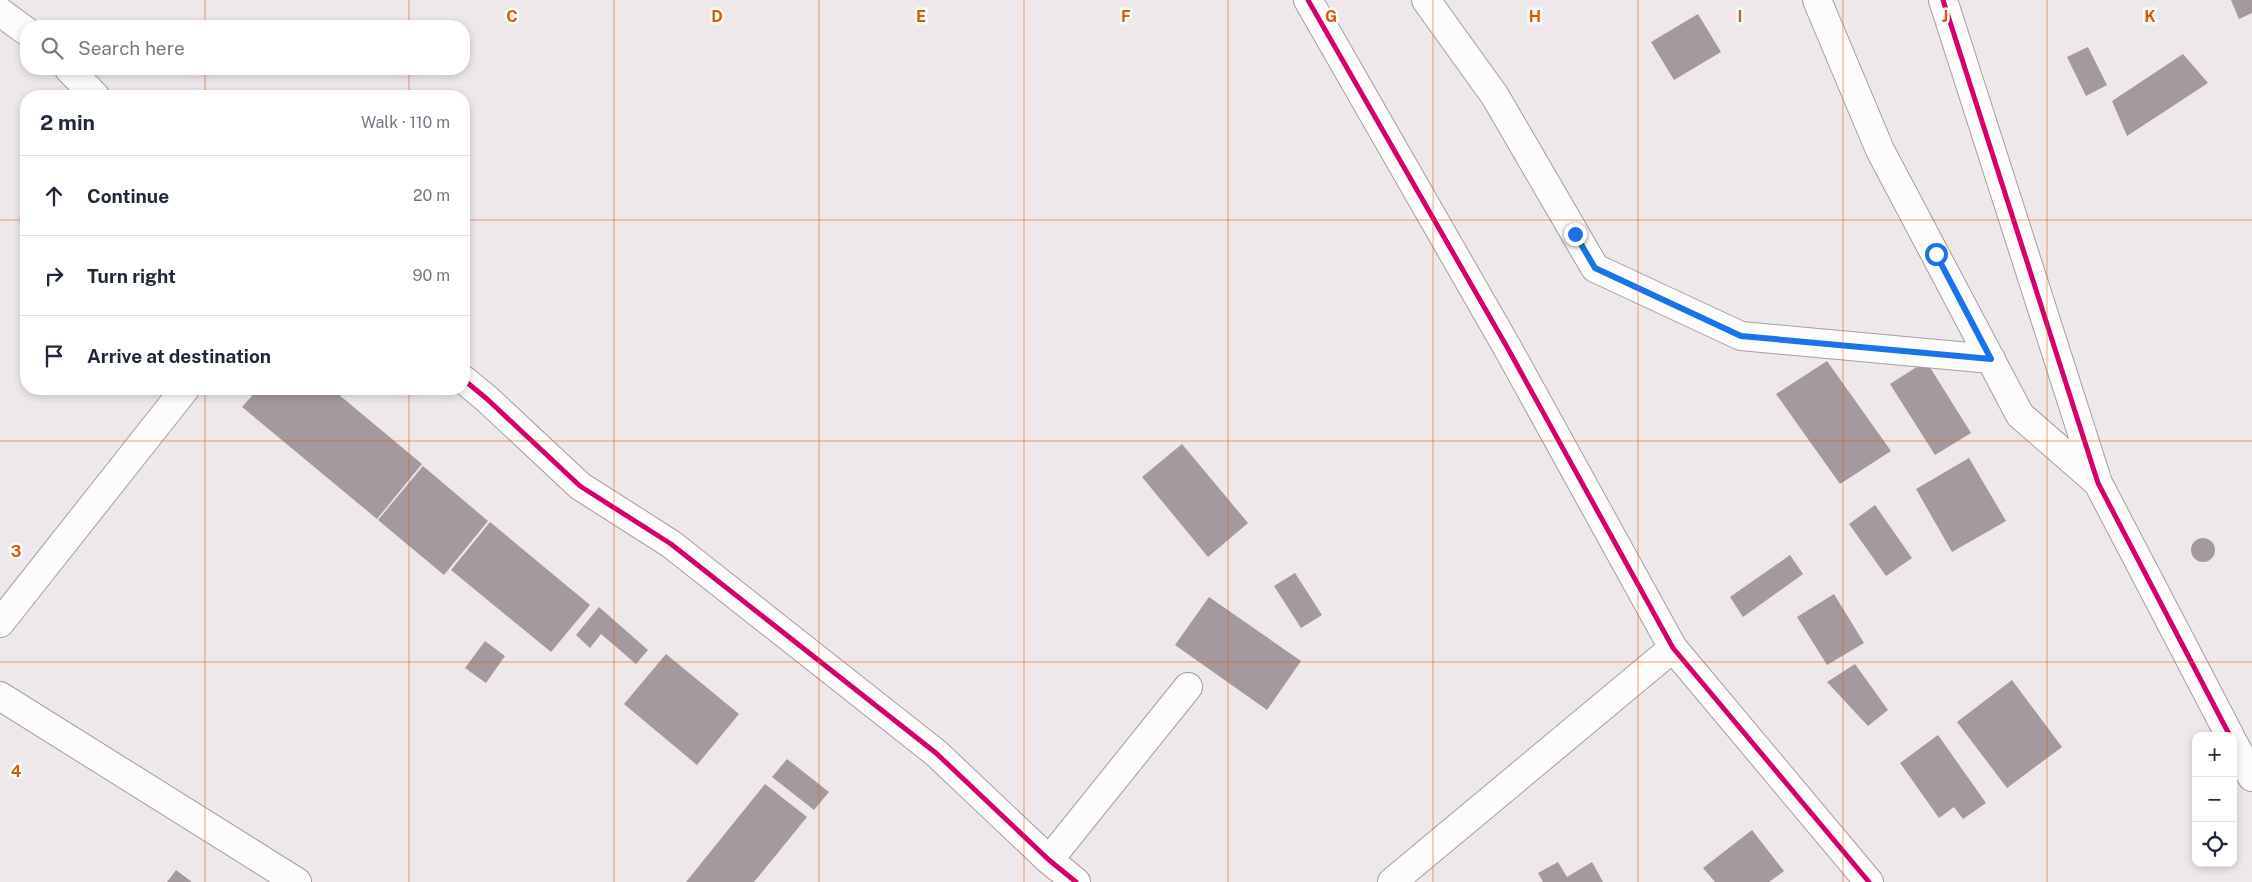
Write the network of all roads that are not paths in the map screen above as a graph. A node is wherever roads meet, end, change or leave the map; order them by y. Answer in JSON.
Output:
{"nodes":[{"id":1,"x":1308,"y":0,"type":"edge"},
{"id":2,"x":1426,"y":0,"type":"edge"},
{"id":3,"x":1817,"y":0,"type":"edge"},
{"id":4,"x":1943,"y":0,"type":"edge"},
{"id":5,"x":0,"y":12,"type":"edge"},
{"id":6,"x":20,"y":27,"type":"edge"},
{"id":7,"x":75,"y":75,"type":"edge"},
{"id":8,"x":89,"y":90,"type":"edge"},
{"id":9,"x":1991,"y":359,"type":"junction"},
{"id":10,"x":470,"y":385,"type":"edge"},
{"id":11,"x":180,"y":395,"type":"edge"},
{"id":12,"x":2098,"y":483,"type":"junction"},
{"id":13,"x":0,"y":623,"type":"edge"},
{"id":14,"x":1674,"y":648,"type":"junction"},
{"id":15,"x":1188,"y":687,"type":"dead end"},
{"id":16,"x":0,"y":696,"type":"edge"},
{"id":17,"x":2228,"y":732,"type":"edge"},
{"id":18,"x":2237,"y":749,"type":"edge"},
{"id":19,"x":2252,"y":777,"type":"edge"},
{"id":20,"x":1050,"y":860,"type":"junction"},
{"id":21,"x":297,"y":882,"type":"edge"},
{"id":22,"x":1076,"y":882,"type":"edge"},
{"id":23,"x":1392,"y":882,"type":"edge"},
{"id":24,"x":1869,"y":882,"type":"edge"}],
"edges":[{"from":1,"to":14,"type":"street"},
{"from":2,"to":9,"type":"street"},
{"from":3,"to":9,"type":"street"},
{"from":4,"to":12,"type":"street"},
{"from":5,"to":6,"type":"street"},
{"from":7,"to":8,"type":"street"},
{"from":9,"to":12,"type":"street"},
{"from":10,"to":20,"type":"street"},
{"from":11,"to":13,"type":"street"},
{"from":12,"to":17,"type":"street"},
{"from":14,"to":23,"type":"street"},
{"from":14,"to":24,"type":"street"},
{"from":15,"to":20,"type":"street"},
{"from":16,"to":21,"type":"street"},
{"from":18,"to":19,"type":"street"},
{"from":20,"to":22,"type":"street"}]}
